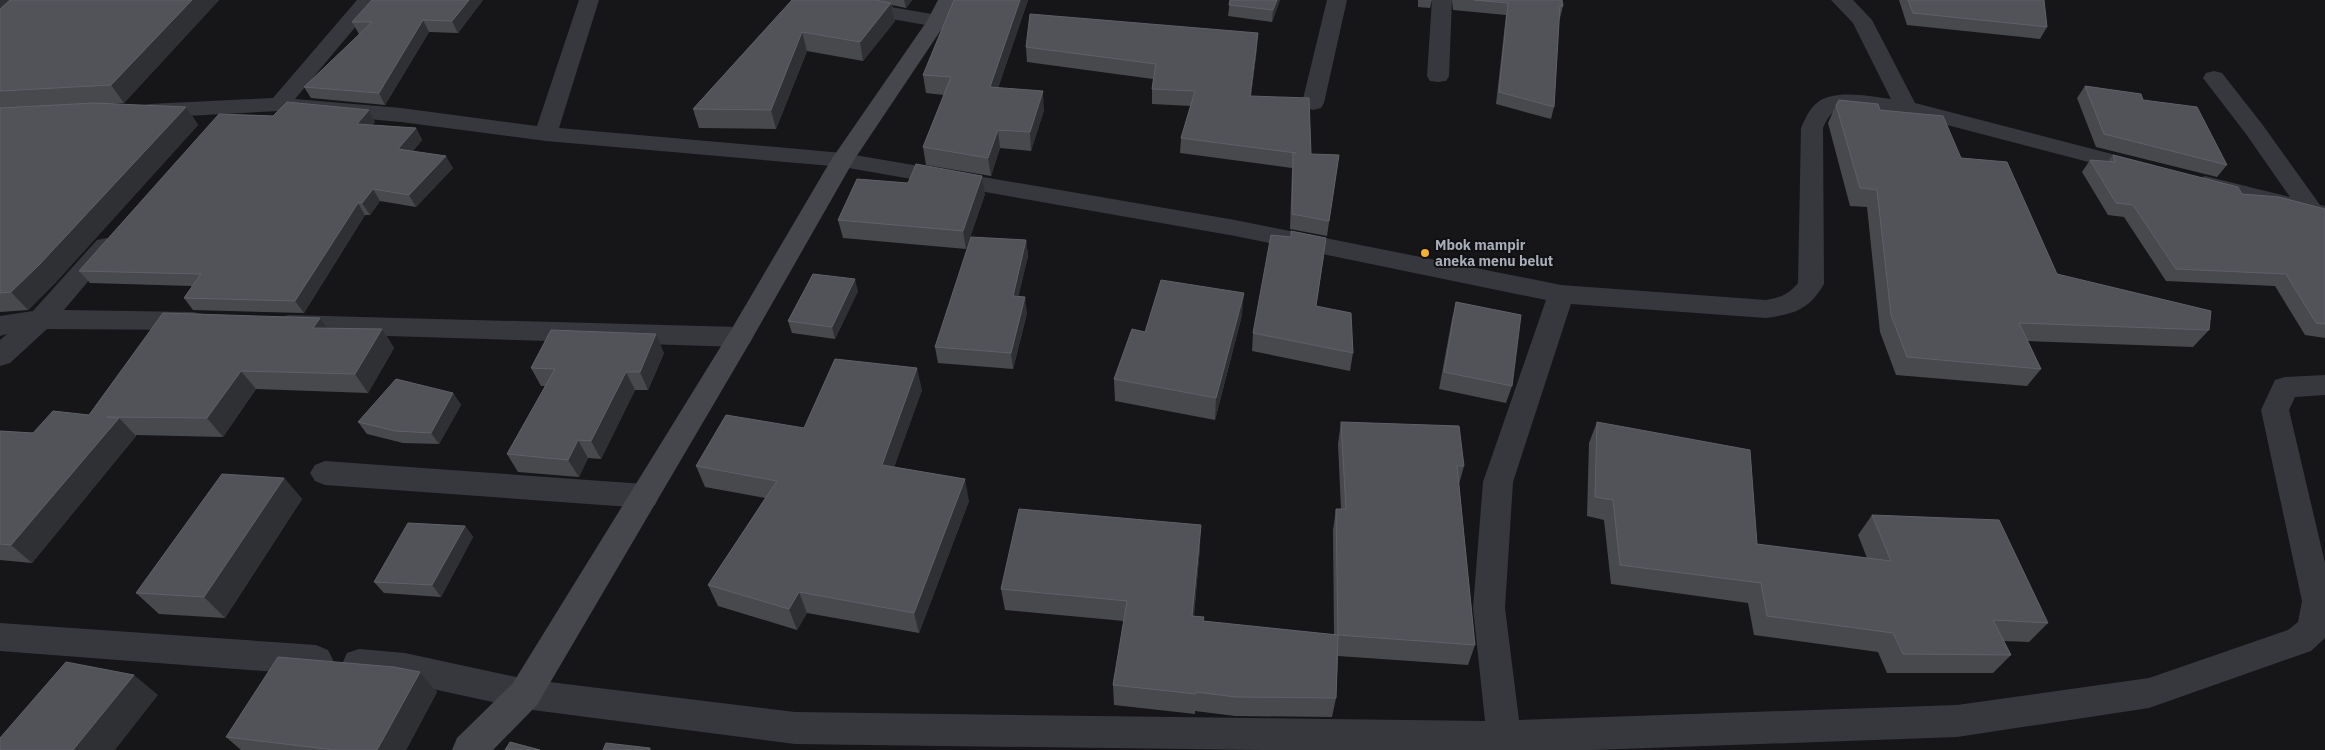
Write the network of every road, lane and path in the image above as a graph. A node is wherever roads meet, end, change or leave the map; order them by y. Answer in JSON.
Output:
{"nodes":[{"id":1,"x":368,"y":0,"type":"edge"},
{"id":2,"x":589,"y":0,"type":"edge"},
{"id":3,"x":818,"y":0,"type":"edge"},
{"id":4,"x":948,"y":0,"type":"edge"},
{"id":5,"x":1337,"y":0,"type":"edge"},
{"id":6,"x":1442,"y":0,"type":"edge"},
{"id":7,"x":1841,"y":0,"type":"edge"},
{"id":8,"x":936,"y":21,"type":"junction"},
{"id":9,"x":1438,"y":76,"type":"dead end"},
{"id":10,"x":2214,"y":78,"type":"dead end"},
{"id":11,"x":1313,"y":103,"type":"dead end"},
{"id":12,"x":279,"y":104,"type":"junction"},
{"id":13,"x":230,"y":106,"type":"junction"},
{"id":14,"x":1906,"y":107,"type":"junction"},
{"id":15,"x":132,"y":112,"type":"edge"},
{"id":16,"x":210,"y":129,"type":"edge"},
{"id":17,"x":546,"y":134,"type":"junction"},
{"id":18,"x":843,"y":160,"type":"junction"},
{"id":19,"x":2318,"y":212,"type":"edge"},
{"id":20,"x":118,"y":232,"type":"edge"},
{"id":21,"x":1561,"y":294,"type":"junction"},
{"id":22,"x":41,"y":319,"type":"junction"},
{"id":23,"x":216,"y":322,"type":"edge"},
{"id":24,"x":265,"y":323,"type":"edge"},
{"id":25,"x":0,"y":326,"type":"edge"},
{"id":26,"x":740,"y":337,"type":"junction"},
{"id":27,"x":0,"y":356,"type":"edge"},
{"id":28,"x":2325,"y":385,"type":"edge"},
{"id":29,"x":325,"y":473,"type":"dead end"},
{"id":30,"x":644,"y":496,"type":"junction"},
{"id":31,"x":0,"y":637,"type":"edge"},
{"id":32,"x":525,"y":694,"type":"junction"},
{"id":33,"x":1504,"y":737,"type":"junction"},
{"id":34,"x":469,"y":750,"type":"edge"}],
"edges":[{"from":1,"to":12,"type":"street"},
{"from":2,"to":17,"type":"street"},
{"from":3,"to":8,"type":"lane"},
{"from":4,"to":8,"type":"street"},
{"from":5,"to":11,"type":"street"},
{"from":6,"to":9,"type":"street"},
{"from":7,"to":14,"type":"street"},
{"from":8,"to":18,"type":"street"},
{"from":10,"to":19,"type":"street"},
{"from":12,"to":13,"type":"street"},
{"from":12,"to":17,"type":"street"},
{"from":13,"to":15,"type":"street"},
{"from":13,"to":16,"type":"street"},
{"from":14,"to":19,"type":"street"},
{"from":14,"to":21,"type":"street"},
{"from":17,"to":18,"type":"street"},
{"from":18,"to":21,"type":"street"},
{"from":18,"to":26,"type":"street"},
{"from":20,"to":22,"type":"street"},
{"from":21,"to":33,"type":"street"},
{"from":22,"to":23,"type":"street"},
{"from":22,"to":25,"type":"street"},
{"from":22,"to":27,"type":"street"},
{"from":24,"to":26,"type":"street"},
{"from":26,"to":30,"type":"street"},
{"from":28,"to":33,"type":"street"},
{"from":29,"to":30,"type":"street"},
{"from":30,"to":32,"type":"street"},
{"from":31,"to":32,"type":"street"},
{"from":32,"to":33,"type":"street"},
{"from":32,"to":34,"type":"street"}]}
